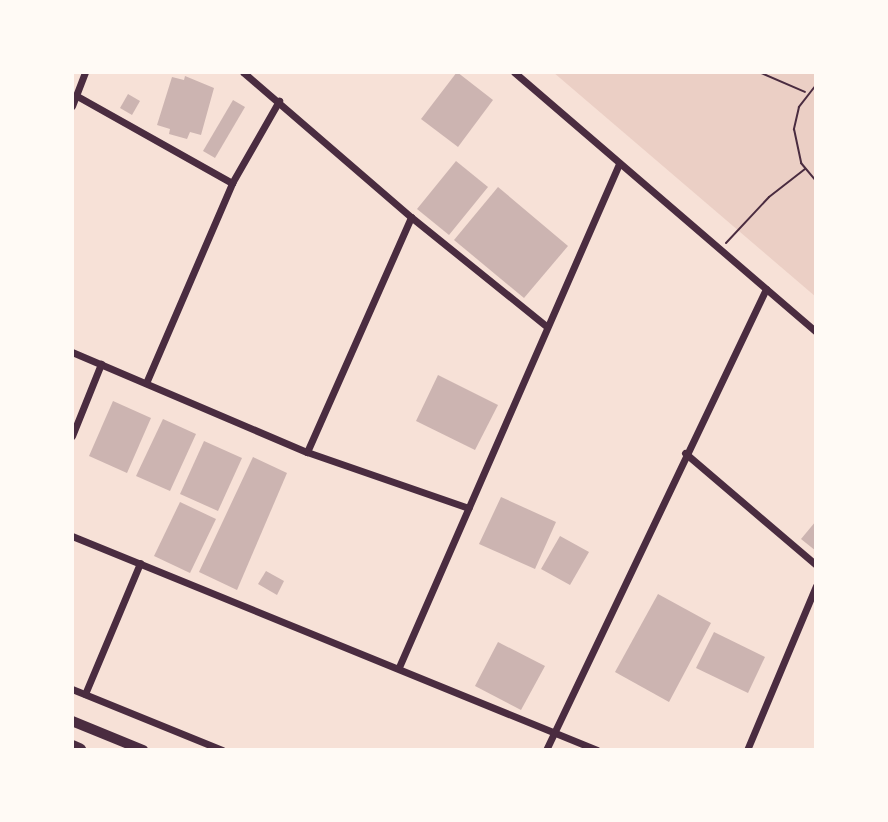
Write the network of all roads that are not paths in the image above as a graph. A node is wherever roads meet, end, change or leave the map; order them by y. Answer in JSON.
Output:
{"nodes":[{"id":1,"x":85,"y":72,"type":"edge"},
{"id":2,"x":514,"y":72,"type":"edge"},
{"id":3,"x":249,"y":74,"type":"edge"},
{"id":4,"x":77,"y":96,"type":"junction"},
{"id":5,"x":279,"y":101,"type":"junction"},
{"id":6,"x":72,"y":106,"type":"edge"},
{"id":7,"x":619,"y":164,"type":"junction"},
{"id":8,"x":232,"y":183,"type":"junction"},
{"id":9,"x":411,"y":217,"type":"junction"},
{"id":10,"x":766,"y":289,"type":"junction"},
{"id":11,"x":546,"y":326,"type":"junction"},
{"id":12,"x":816,"y":332,"type":"edge"},
{"id":13,"x":72,"y":352,"type":"edge"},
{"id":14,"x":101,"y":364,"type":"junction"},
{"id":15,"x":146,"y":383,"type":"junction"},
{"id":16,"x":72,"y":436,"type":"edge"},
{"id":17,"x":307,"y":452,"type":"junction"},
{"id":18,"x":685,"y":453,"type":"junction"},
{"id":19,"x":469,"y":508,"type":"junction"},
{"id":20,"x":72,"y":536,"type":"edge"},
{"id":21,"x":140,"y":563,"type":"junction"},
{"id":22,"x":816,"y":565,"type":"edge"},
{"id":23,"x":816,"y":586,"type":"edge"},
{"id":24,"x":399,"y":667,"type":"junction"},
{"id":25,"x":72,"y":689,"type":"edge"},
{"id":26,"x":85,"y":694,"type":"junction"},
{"id":27,"x":72,"y":721,"type":"edge"},
{"id":28,"x":553,"y":734,"type":"junction"},
{"id":29,"x":72,"y":747,"type":"edge"},
{"id":30,"x":79,"y":750,"type":"edge"},
{"id":31,"x":143,"y":750,"type":"edge"},
{"id":32,"x":222,"y":750,"type":"edge"},
{"id":33,"x":546,"y":750,"type":"edge"},
{"id":34,"x":597,"y":750,"type":"edge"},
{"id":35,"x":747,"y":750,"type":"edge"}],
"edges":[{"from":1,"to":4,"type":"street"},
{"from":2,"to":7,"type":"street"},
{"from":3,"to":5,"type":"street"},
{"from":4,"to":6,"type":"street"},
{"from":4,"to":8,"type":"street"},
{"from":5,"to":8,"type":"street"},
{"from":5,"to":9,"type":"street"},
{"from":7,"to":10,"type":"street"},
{"from":7,"to":11,"type":"street"},
{"from":8,"to":15,"type":"street"},
{"from":9,"to":11,"type":"street"},
{"from":9,"to":17,"type":"street"},
{"from":10,"to":12,"type":"street"},
{"from":10,"to":18,"type":"street"},
{"from":11,"to":19,"type":"street"},
{"from":13,"to":14,"type":"street"},
{"from":14,"to":15,"type":"street"},
{"from":14,"to":16,"type":"street"},
{"from":15,"to":17,"type":"street"},
{"from":17,"to":19,"type":"street"},
{"from":18,"to":22,"type":"street"},
{"from":18,"to":28,"type":"street"},
{"from":19,"to":24,"type":"street"},
{"from":20,"to":21,"type":"street"},
{"from":21,"to":24,"type":"street"},
{"from":21,"to":26,"type":"street"},
{"from":23,"to":35,"type":"street"},
{"from":24,"to":28,"type":"street"},
{"from":25,"to":26,"type":"street"},
{"from":26,"to":32,"type":"street"},
{"from":27,"to":31,"type":"main road"},
{"from":28,"to":33,"type":"street"},
{"from":28,"to":34,"type":"street"},
{"from":29,"to":30,"type":"highway"}]}
